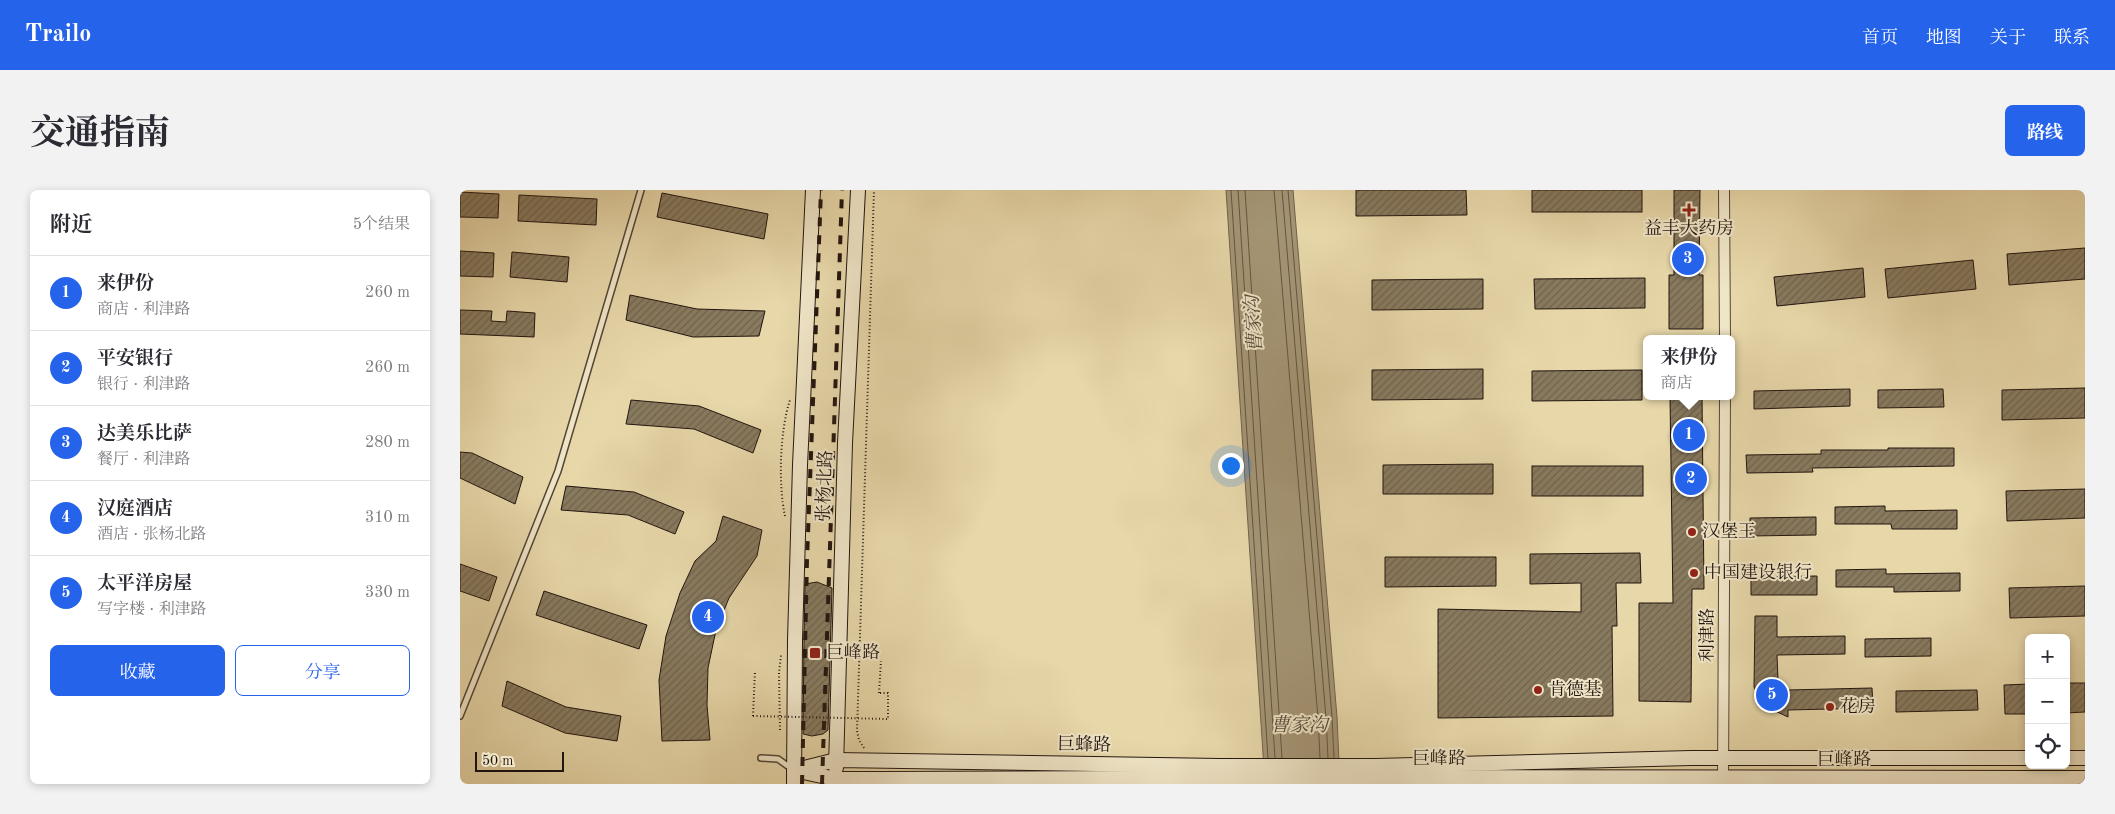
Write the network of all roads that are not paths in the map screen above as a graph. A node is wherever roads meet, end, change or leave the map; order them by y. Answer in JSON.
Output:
{"nodes":[{"id":1,"x":641,"y":190,"type":"edge"},
{"id":2,"x":813,"y":190,"type":"edge"},
{"id":3,"x":858,"y":190,"type":"edge"},
{"id":4,"x":1724,"y":190,"type":"edge"},
{"id":5,"x":1725,"y":335,"type":"edge"},
{"id":6,"x":1725,"y":400,"type":"edge"},
{"id":7,"x":460,"y":716,"type":"edge"},
{"id":8,"x":761,"y":758,"type":"dead end"},
{"id":9,"x":1723,"y":758,"type":"junction"},
{"id":10,"x":2025,"y":758,"type":"edge"},
{"id":11,"x":2070,"y":758,"type":"edge"},
{"id":12,"x":2085,"y":758,"type":"edge"},
{"id":13,"x":836,"y":760,"type":"junction"},
{"id":14,"x":1375,"y":771,"type":"junction"},
{"id":15,"x":1220,"y":773,"type":"junction"},
{"id":16,"x":794,"y":777,"type":"edge"},
{"id":17,"x":2085,"y":778,"type":"edge"},
{"id":18,"x":836,"y":781,"type":"edge"},
{"id":19,"x":1723,"y":781,"type":"edge"},
{"id":20,"x":2043,"y":781,"type":"edge"}],
"edges":[{"from":1,"to":7,"type":"lane"},
{"from":2,"to":16,"type":"main road","name":"张杨北路"},
{"from":3,"to":13,"type":"main road","name":"张杨北路"},
{"from":4,"to":5,"type":"street"},
{"from":6,"to":9,"type":"street","name":"利津路"},
{"from":8,"to":16,"type":"lane"},
{"from":9,"to":10,"type":"main road","name":"巨峰路"},
{"from":9,"to":14,"type":"main road","name":"巨峰路"},
{"from":9,"to":19,"type":"street","name":"利津路"},
{"from":11,"to":12,"type":"main road"},
{"from":13,"to":15,"type":"main road","name":"巨蜂路"},
{"from":13,"to":16,"type":"main road","name":"巨蜂路"},
{"from":13,"to":18,"type":"main road","name":"张杨北路"},
{"from":14,"to":15,"type":"main road","name":"巨峰路"},
{"from":14,"to":19,"type":"main road","name":"巨峰路"},
{"from":15,"to":18,"type":"main road","name":"巨峰路"},
{"from":16,"to":18,"type":"main road","name":"巨峰路"},
{"from":17,"to":20,"type":"main road","name":"巨峰路"},
{"from":19,"to":20,"type":"main road","name":"巨峰路"}]}
